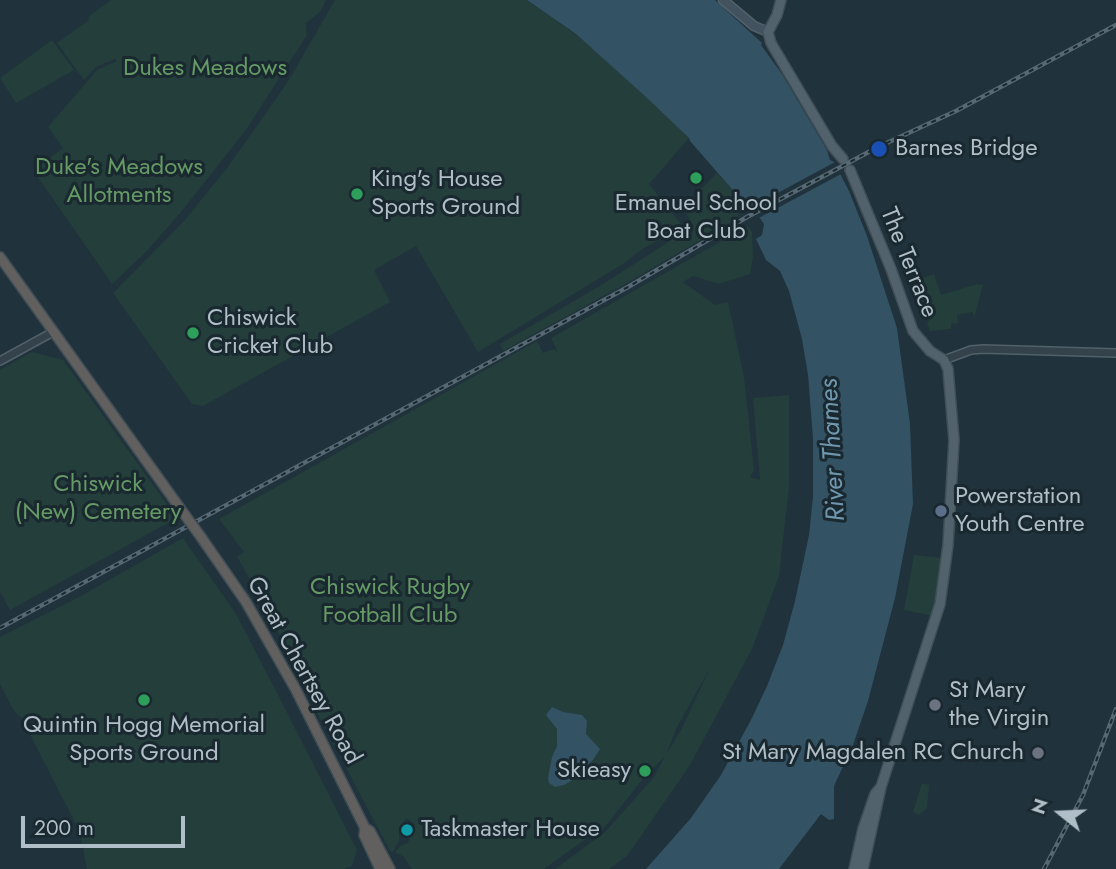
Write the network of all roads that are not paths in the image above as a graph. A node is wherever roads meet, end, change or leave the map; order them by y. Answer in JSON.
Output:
{"nodes":[{"id":1,"x":723,"y":0,"type":"edge"},
{"id":2,"x":781,"y":0,"type":"edge"},
{"id":3,"x":768,"y":32,"type":"junction"},
{"id":4,"x":843,"y":159,"type":"dead end"},
{"id":5,"x":850,"y":170,"type":"dead end"},
{"id":6,"x":0,"y":257,"type":"edge"},
{"id":7,"x":52,"y":332,"type":"junction"},
{"id":8,"x":1116,"y":353,"type":"edge"},
{"id":9,"x":944,"y":360,"type":"junction"},
{"id":10,"x":0,"y":361,"type":"edge"},
{"id":11,"x":881,"y":787,"type":"junction"},
{"id":12,"x":383,"y":866,"type":"edge"},
{"id":13,"x":854,"y":869,"type":"edge"},
{"id":14,"x":863,"y":869,"type":"edge"}],
"edges":[{"from":1,"to":3,"type":"main road"},
{"from":2,"to":3,"type":"main road"},
{"from":3,"to":4,"type":"main road"},
{"from":5,"to":9,"type":"main road","name":"The Terrace"},
{"from":6,"to":7,"type":"highway"},
{"from":7,"to":10,"type":"street"},
{"from":7,"to":12,"type":"highway","name":"Great Chertsey Road","bridge":true},
{"from":8,"to":9,"type":"street"},
{"from":9,"to":11,"type":"main road"},
{"from":11,"to":13,"type":"main road"},
{"from":11,"to":14,"type":"main road"}]}
